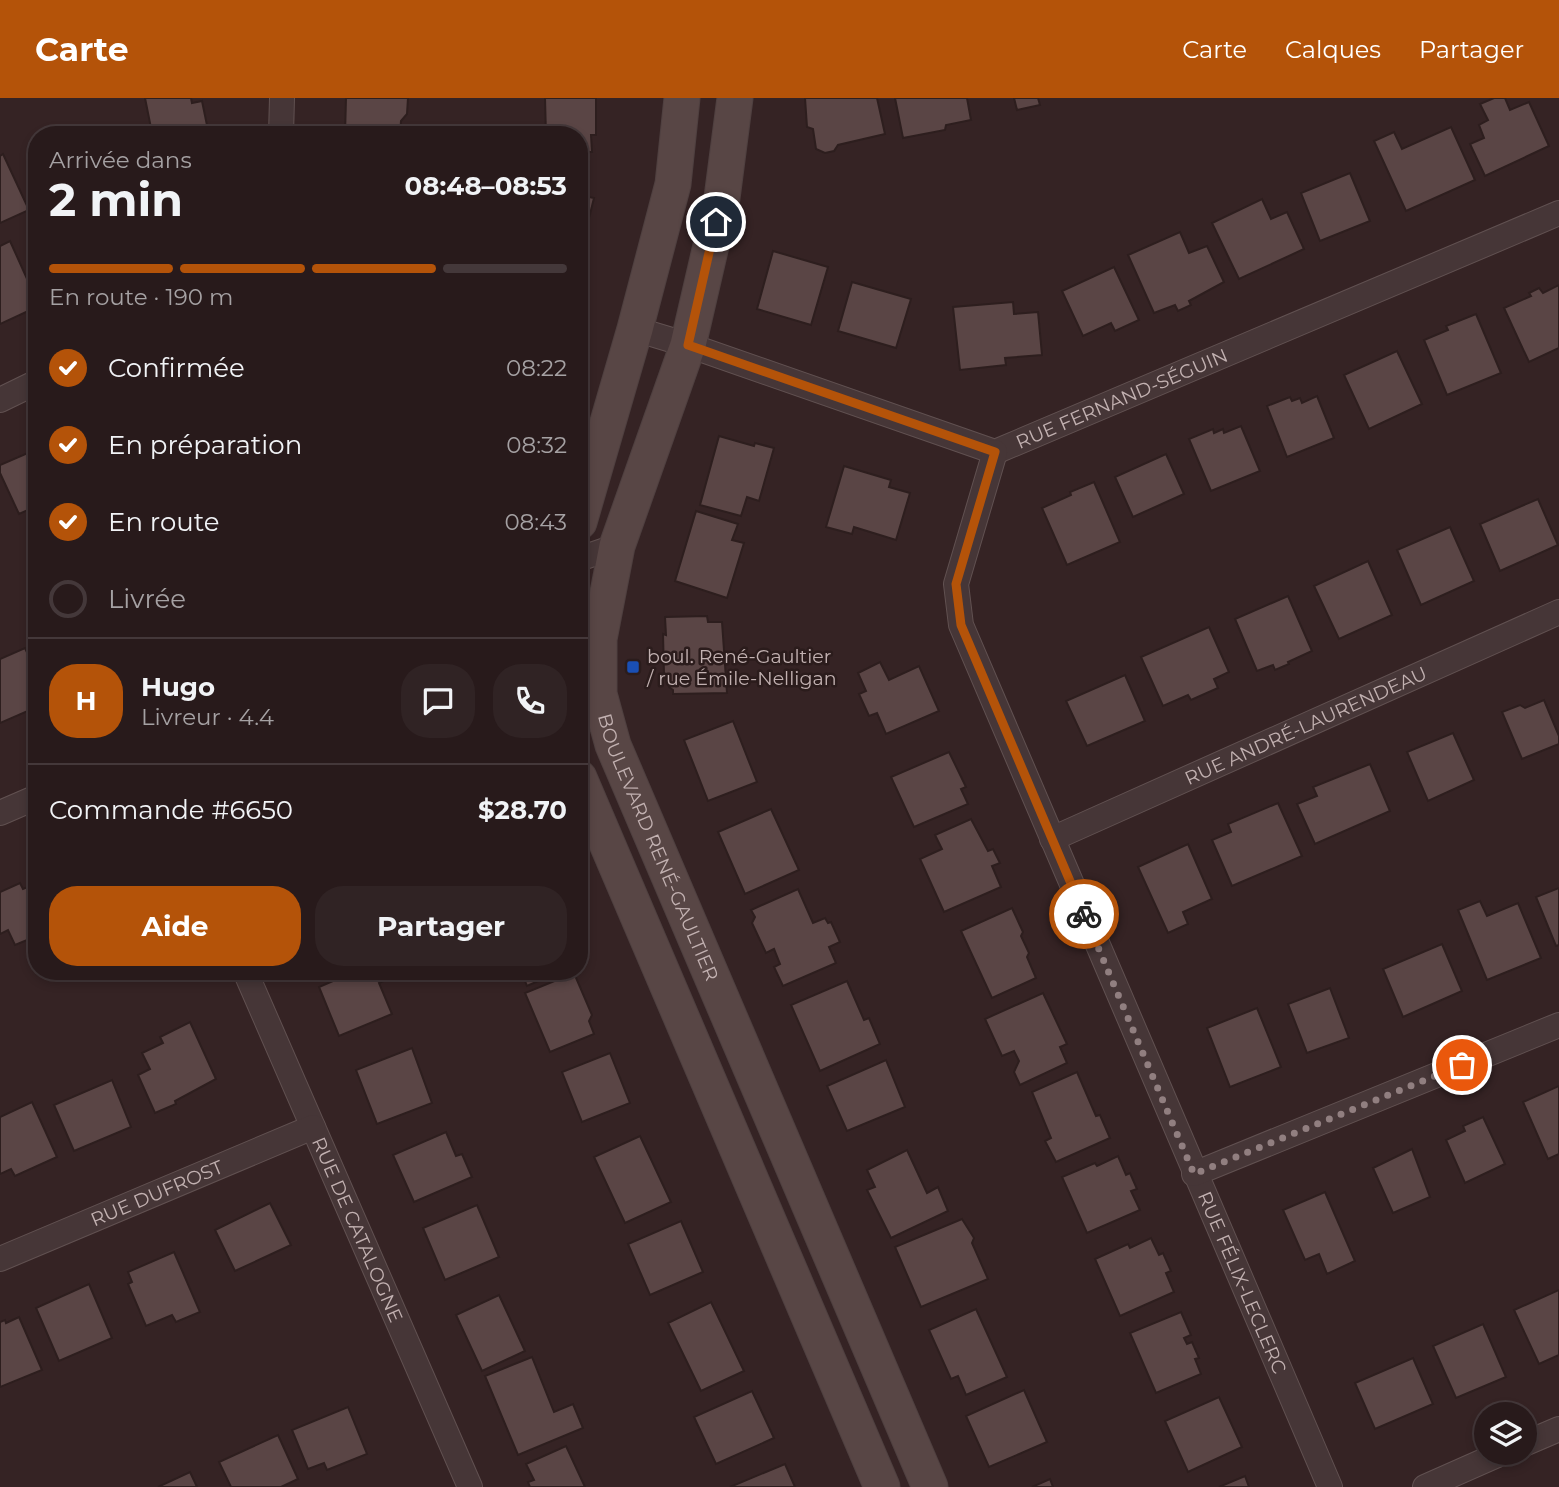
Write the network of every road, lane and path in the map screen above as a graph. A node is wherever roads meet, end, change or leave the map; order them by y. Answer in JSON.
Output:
{"nodes":[{"id":1,"x":282,"y":98,"type":"edge"},
{"id":2,"x":682,"y":98,"type":"edge"},
{"id":3,"x":735,"y":98,"type":"edge"},
{"id":4,"x":281,"y":126,"type":"edge"},
{"id":5,"x":1559,"y":213,"type":"edge"},
{"id":6,"x":635,"y":329,"type":"junction"},
{"id":7,"x":688,"y":345,"type":"junction"},
{"id":8,"x":28,"y":386,"type":"edge"},
{"id":9,"x":0,"y":400,"type":"edge"},
{"id":10,"x":995,"y":452,"type":"junction"},
{"id":11,"x":588,"y":491,"type":"edge"},
{"id":12,"x":617,"y":546,"type":"junction"},
{"id":13,"x":588,"y":556,"type":"edge"},
{"id":14,"x":1559,"y":612,"type":"edge"},
{"id":15,"x":588,"y":799,"type":"edge"},
{"id":16,"x":28,"y":801,"type":"edge"},
{"id":17,"x":0,"y":813,"type":"edge"},
{"id":18,"x":1052,"y":839,"type":"junction"},
{"id":19,"x":249,"y":980,"type":"edge"},
{"id":20,"x":1559,"y":1025,"type":"edge"},
{"id":21,"x":313,"y":1127,"type":"junction"},
{"id":22,"x":1194,"y":1174,"type":"junction"},
{"id":23,"x":0,"y":1259,"type":"edge"},
{"id":24,"x":1559,"y":1429,"type":"edge"},
{"id":25,"x":1537,"y":1438,"type":"edge"},
{"id":26,"x":1475,"y":1465,"type":"edge"},
{"id":27,"x":470,"y":1487,"type":"edge"},
{"id":28,"x":882,"y":1487,"type":"edge"},
{"id":29,"x":930,"y":1487,"type":"edge"},
{"id":30,"x":1330,"y":1487,"type":"edge"},
{"id":31,"x":1425,"y":1487,"type":"edge"}],
"edges":[{"from":1,"to":4,"type":"street"},
{"from":2,"to":6,"type":"street"},
{"from":3,"to":7,"type":"street","name":"BOULEVARD RENÉ-GAULTIER"},
{"from":5,"to":10,"type":"street","name":"RUE FERNAND-SÉGUIN"},
{"from":6,"to":7,"type":"street","name":"RUE FERNAND-SÉGUIN"},
{"from":6,"to":11,"type":"street"},
{"from":7,"to":10,"type":"street","name":"RUE FERNAND-SÉGUIN"},
{"from":7,"to":12,"type":"street","name":"BOULEVARD RENÉ-GAULTIER"},
{"from":8,"to":9,"type":"street"},
{"from":10,"to":18,"type":"street","name":"RUE FÉLIX-LECLERC"},
{"from":12,"to":13,"type":"street"},
{"from":12,"to":29,"type":"street","name":"BOULEVARD RENÉ-GAULTIER"},
{"from":14,"to":18,"type":"street","name":"RUE ANDRÉ-LAURENDEAU"},
{"from":15,"to":28,"type":"street"},
{"from":16,"to":17,"type":"street"},
{"from":18,"to":22,"type":"street","name":"RUE FÉLIX-LECLERC"},
{"from":19,"to":21,"type":"street","name":"RUE DE CATALOGNE"},
{"from":20,"to":22,"type":"street"},
{"from":21,"to":23,"type":"street","name":"RUE DUFROST"},
{"from":21,"to":27,"type":"street","name":"RUE DE CATALOGNE"},
{"from":22,"to":30,"type":"street","name":"RUE FÉLIX-LECLERC"},
{"from":24,"to":25,"type":"street"},
{"from":26,"to":31,"type":"street"}]}
